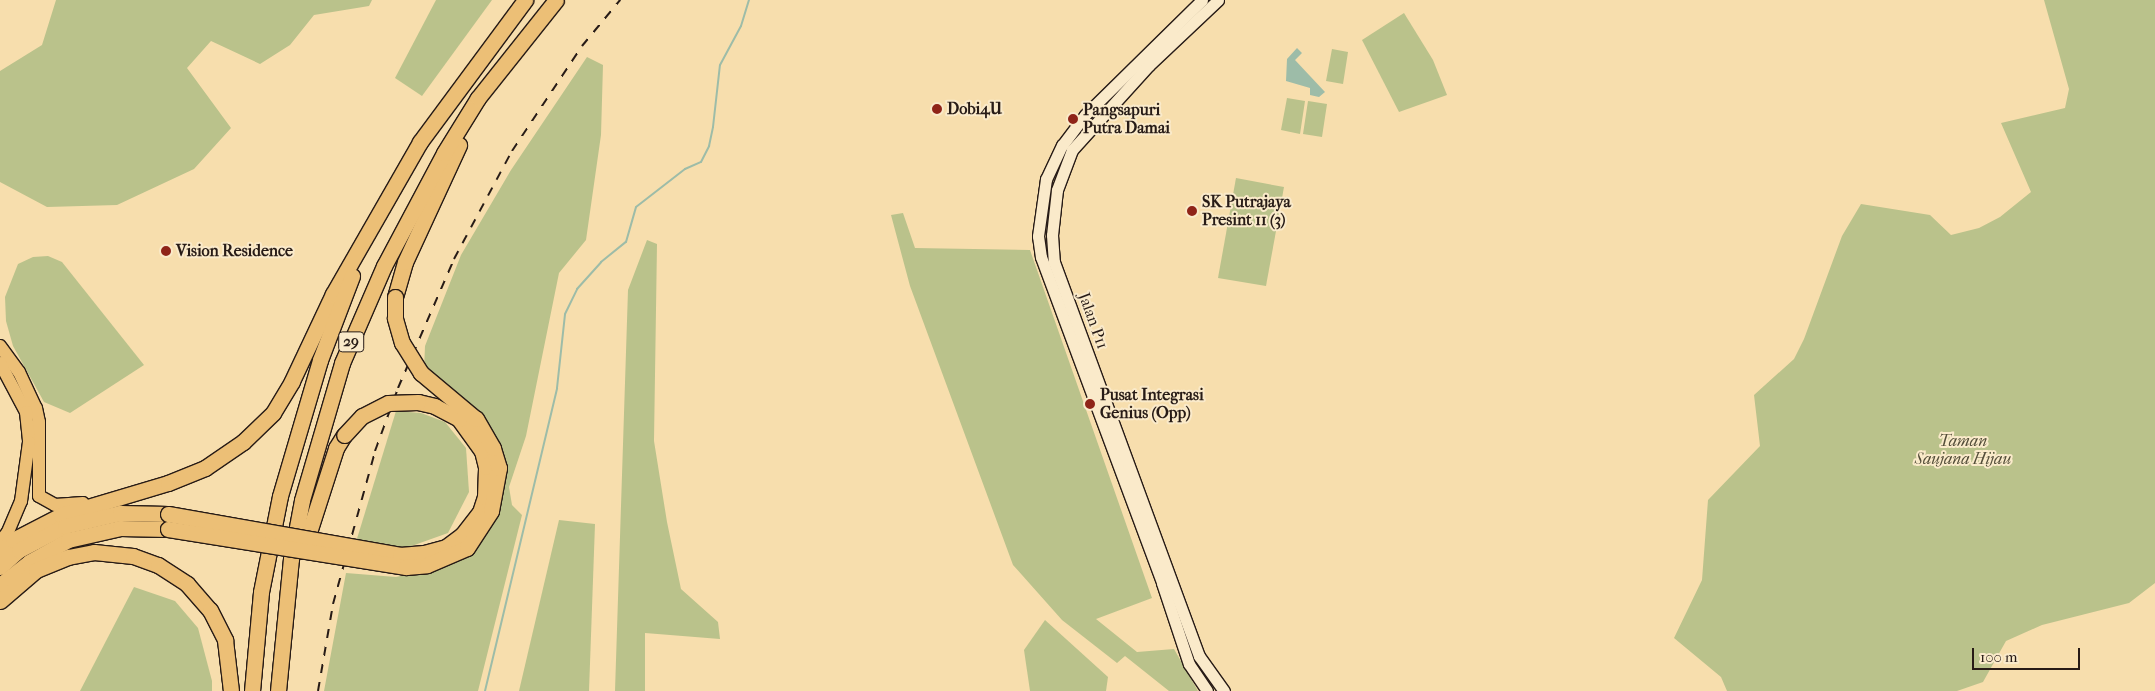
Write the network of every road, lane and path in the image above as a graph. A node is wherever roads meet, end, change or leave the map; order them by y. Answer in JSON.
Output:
{"nodes":[{"id":1,"x":525,"y":0,"type":"edge"},
{"id":2,"x":556,"y":0,"type":"edge"},
{"id":3,"x":1202,"y":0,"type":"edge"},
{"id":4,"x":1218,"y":0,"type":"edge"},
{"id":5,"x":530,"y":32,"type":"junction"},
{"id":6,"x":371,"y":226,"type":"junction"},
{"id":7,"x":0,"y":346,"type":"edge"},
{"id":8,"x":0,"y":363,"type":"edge"},
{"id":9,"x":116,"y":498,"type":"junction"},
{"id":10,"x":168,"y":521,"type":"junction"},
{"id":11,"x":0,"y":542,"type":"edge"},
{"id":12,"x":0,"y":552,"type":"edge"},
{"id":13,"x":0,"y":567,"type":"edge"},
{"id":14,"x":0,"y":586,"type":"edge"},
{"id":15,"x":0,"y":601,"type":"edge"},
{"id":16,"x":231,"y":691,"type":"edge"},
{"id":17,"x":252,"y":691,"type":"edge"},
{"id":18,"x":278,"y":691,"type":"edge"},
{"id":19,"x":1207,"y":691,"type":"edge"},
{"id":20,"x":1224,"y":691,"type":"edge"}],
"edges":[{"from":1,"to":6,"type":"highway","number":"29"},
{"from":2,"to":5,"type":"highway","number":"29"},
{"from":3,"to":19,"type":"main road","name":"Jalan P11"},
{"from":4,"to":20,"type":"main road","name":"Jalan P11"},
{"from":5,"to":10,"type":"highway","bridge":true},
{"from":5,"to":18,"type":"highway","number":"29"},
{"from":6,"to":9,"type":"highway"},
{"from":6,"to":17,"type":"highway","number":"29"},
{"from":7,"to":9,"type":"main road"},
{"from":8,"to":11,"type":"main road"},
{"from":9,"to":12,"type":"highway"},
{"from":10,"to":13,"type":"highway"},
{"from":10,"to":14,"type":"highway"},
{"from":10,"to":18,"type":"highway","bridge":true},
{"from":15,"to":16,"type":"highway"}]}
